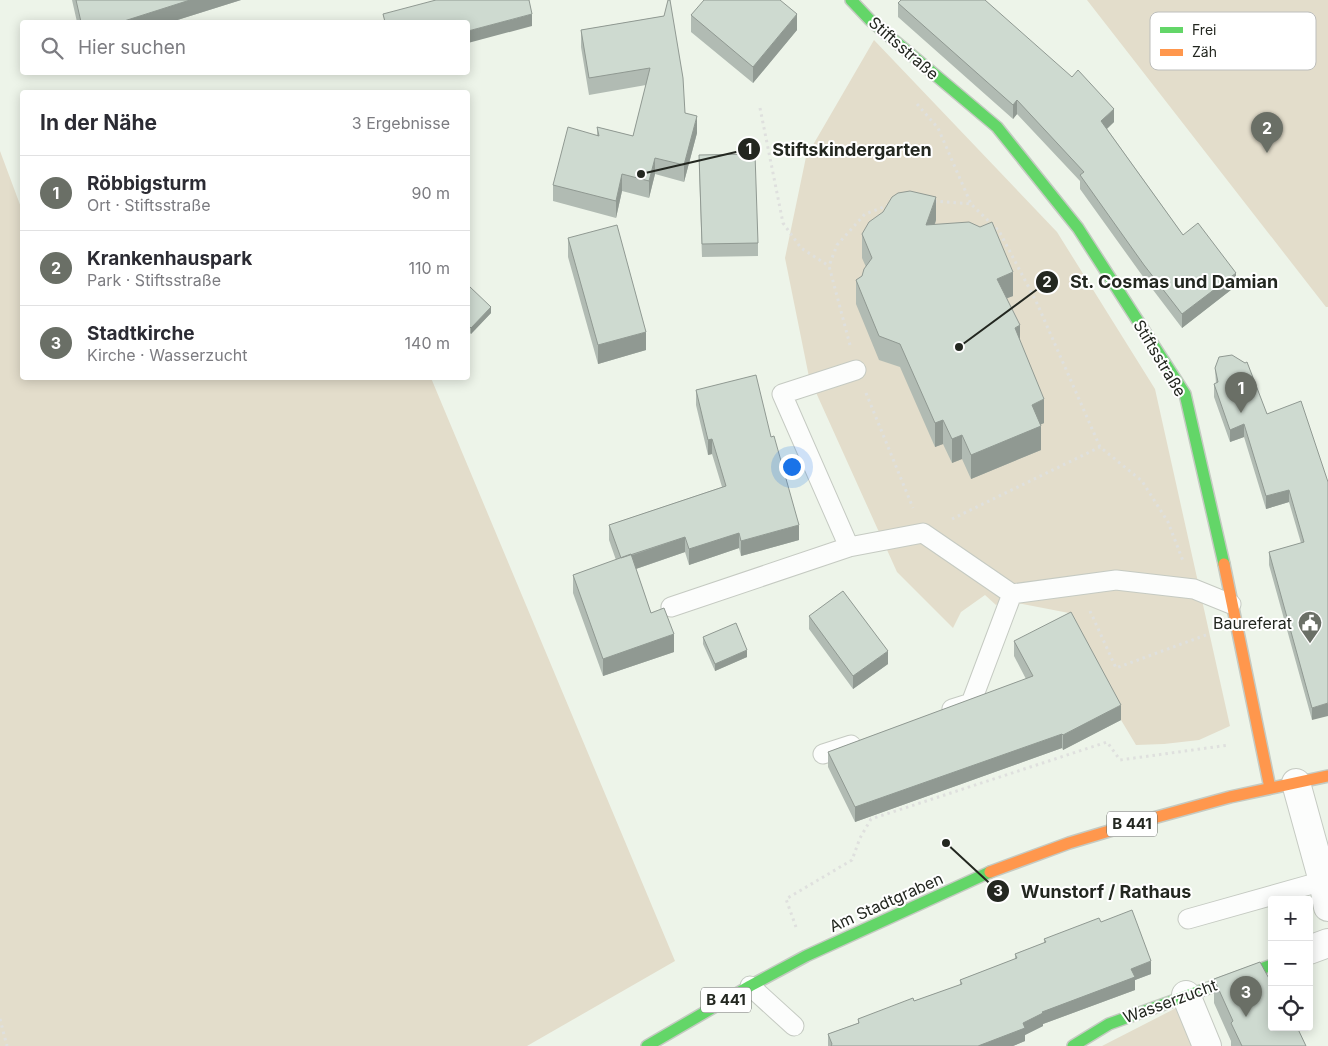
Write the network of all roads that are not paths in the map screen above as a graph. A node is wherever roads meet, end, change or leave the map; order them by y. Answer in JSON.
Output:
{"nodes":[{"id":1,"x":851,"y":0,"type":"edge"},
{"id":2,"x":856,"y":370,"type":"road end"},
{"id":3,"x":849,"y":547,"type":"junction"},
{"id":4,"x":1012,"y":594,"type":"junction"},
{"id":5,"x":1231,"y":604,"type":"junction"},
{"id":6,"x":671,"y":607,"type":"dead end"},
{"id":7,"x":934,"y":716,"type":"edge"},
{"id":8,"x":869,"y":738,"type":"edge"},
{"id":9,"x":823,"y":754,"type":"dead end"},
{"id":10,"x":1328,"y":776,"type":"edge"},
{"id":11,"x":1296,"y":783,"type":"junction"},
{"id":12,"x":1270,"y":788,"type":"junction"},
{"id":13,"x":1326,"y":894,"type":"edge"},
{"id":14,"x":1188,"y":919,"type":"dead end"},
{"id":15,"x":1328,"y":943,"type":"edge"},
{"id":16,"x":1313,"y":949,"type":"edge"},
{"id":17,"x":1268,"y":966,"type":"edge"},
{"id":18,"x":750,"y":986,"type":"junction"},
{"id":19,"x":1186,"y":995,"type":"junction"},
{"id":20,"x":794,"y":1026,"type":"dead end"},
{"id":21,"x":647,"y":1046,"type":"edge"},
{"id":22,"x":1073,"y":1046,"type":"edge"},
{"id":23,"x":1207,"y":1046,"type":"edge"}],
"edges":[{"from":1,"to":5,"type":"street","name":"Stiftsstraße"},
{"from":2,"to":3,"type":"lane"},
{"from":3,"to":4,"type":"lane"},
{"from":3,"to":6,"type":"lane"},
{"from":4,"to":5,"type":"lane"},
{"from":4,"to":7,"type":"lane"},
{"from":5,"to":12,"type":"street","name":"Stiftsstraße"},
{"from":8,"to":9,"type":"lane"},
{"from":10,"to":11,"type":"street","name":"Am Stadtgraben","number":"B 441"},
{"from":11,"to":12,"type":"street","name":"Am Stadtgraben","number":"B 441"},
{"from":11,"to":13,"type":"street"},
{"from":12,"to":18,"type":"street","name":"Am Stadtgraben","number":"B 441"},
{"from":13,"to":14,"type":"lane"},
{"from":15,"to":16,"type":"street"},
{"from":17,"to":19,"type":"street","name":"Wasserzucht"},
{"from":18,"to":20,"type":"lane"},
{"from":18,"to":21,"type":"street","name":"Am Stadtgraben","number":"B 441"},
{"from":19,"to":22,"type":"street","name":"Wasserzucht"},
{"from":19,"to":23,"type":"street"}]}
